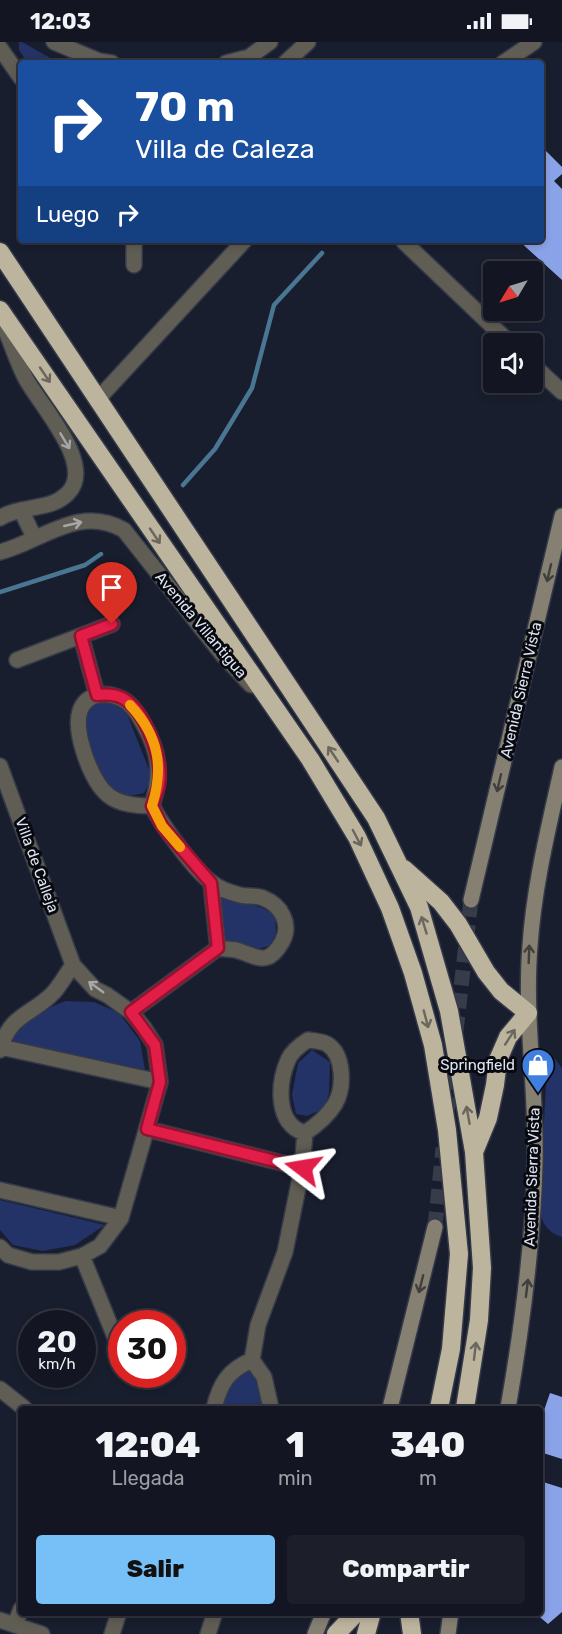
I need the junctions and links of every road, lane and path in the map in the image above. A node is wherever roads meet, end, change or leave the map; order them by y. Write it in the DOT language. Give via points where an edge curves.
graph roads {
  1 [pos="54,42"];
  2 [pos="270,42"];
  3 [pos="308,42"];
  4 [pos="534,42"];
  5 [pos="0,48"];
  6 [pos="97,60"];
  7 [pos="252,60"];
  8 [pos="288,60"];
  9 [pos="507,60"];
  10 [pos="18,74"];
  11 [pos="134,243"];
  12 [pos="242,243"];
  13 [pos="405,243"];
  14 [pos="0,252"];
  15 [pos="134,265"];
  16 [pos="0,310"];
  17 [pos="0,315"];
  18 [pos="499,333"];
  19 [pos="543,374"];
  20 [pos="562,392"];
  21 [pos="98,399"];
  22 [pos="21,510"];
  23 [pos="562,516"];
  24 [pos="0,518"];
  25 [pos="34,537"];
  26 [pos="1,548"];
  27 [pos="112,624"];
  28 [pos="81,636"];
  29 [pos="16,660"];
  30 [pos="97,695"];
  31 [pos="274,708"];
  32 [pos="0,766"];
  33 [pos="562,767"];
  34 [pos="152,806"];
  35 [pos="398,864"];
  36 [pos="211,883"];
  37 [pos="471,900"];
  38 [pos="218,948"];
  39 [pos="73,965"];
  40 [pos="131,1012"];
  41 [pos="528,1013"];
  42 [pos="3,1026"];
  43 [pos="0,1048"];
  44 [pos="160,1082"];
  45 [pos="147,1129"];
  46 [pos="305,1133"];
  47 [pos="474,1152"];
  48 [pos="303,1168"];
  49 [pos="0,1190"];
  50 [pos="121,1218"];
  51 [pos="435,1227"];
  52 [pos="0,1247"];
  53 [pos="82,1256"];
  54 [pos="108,1320"];
  55 [pos="252,1360"];
  56 [pos="0,1389"];
  57 [pos="21,1406"];
  58 [pos="214,1406"];
  59 [pos="271,1406"];
  60 [pos="390,1406"];
  61 [pos="439,1406"];
  62 [pos="465,1406"];
  63 [pos="508,1406"];
  64 [pos="18,1616"];
  65 [pos="118,1616"];
  66 [pos="214,1616"];
  67 [pos="322,1616"];
  68 [pos="353,1616"];
  69 [pos="371,1616"];
  70 [pos="410,1616"];
  71 [pos="450,1616"];
  72 [pos="0,1620"];
  73 [pos="15,1625"];
  74 [pos="42,1634"];
  75 [pos="112,1634"];
  76 [pos="208,1634"];
  77 [pos="315,1634"];
  78 [pos="336,1634"];
  79 [pos="366,1634"];
  80 [pos="412,1634"];
  81 [pos="448,1634"];
  1 -- 6 [label="street"];
  2 -- 7 [label="street"];
  3 -- 8 [label="street"];
  4 -- 9 [label="street"];
  5 -- 10 [label="street"];
  11 -- 15 [label="street"];
  12 -- 21 [label="street"];
  13 -- 18 [label="street"];
  14 -- 21 [label="highway"];
  16 -- 31 [label="highway, one-way"];
  17 -- 22 [label="street, one-way" via="26,379 69,447 76,471 74,486 63,497 44,507"];
  19 -- 20 [label="street"];
  35 -- 21 [label="highway, one-way" via="376,818"];
  22 -- 24 [label="street"];
  22 -- 25 [label="street"];
  23 -- 37 [label="street, Avenida Sierra Vista, one-way"];
  25 -- 26 [label="street, Avenida Villantigua" via="20,547"];
  25 -- 31 [label="street, Avenida Villantigua, one-way" via="75,522 98,520 124,530 222,654"];
  27 -- 28 [label="street"];
  28 -- 29 [label="street"];
  28 -- 30 [label="street"];
  30 -- 34 [label="street" via="124,699 149,733 158,757 159,783"];
  30 -- 34 [label="street" via="85,700 78,731 92,772 109,796"];
  31 -- 61 [label="highway, one-way" via="357,837 390,908 433,1045 447,1130 459,1254 451,1349"];
  32 -- 39 [label="street, Villa de Calleja"];
  41 -- 33 [label="street, Avenida Sierra Vista, one-way" via="529,947 537,882"];
  34 -- 36 [label="street" via="162,826"];
  35 -- 41 [label="highway" via="441,902 486,972 501,991"];
  47 -- 35 [label="highway, one-way" via="449,1011 418,907"];
  36 -- 38 [label="street"];
  36 -- 38 [label="street" via="241,896 263,898 282,913 287,925 284,940 264,959"];
  38 -- 40 [label="street"];
  40 -- 39 [label="street, one-way" via="95,990"];
  39 -- 42 [label="street" via="53,993"];
  40 -- 44 [label="street" via="155,1045"];
  47 -- 41 [label="highway, one-way" via="488,1118 498,1060 508,1037"];
  63 -- 41 [label="street, Avenida Sierra Vista, one-way" via="528,1281 535,1165"];
  42 -- 43 [label="street"];
  43 -- 44 [label="street"];
  44 -- 45 [label="street"];
  45 -- 48 [label="street"];
  45 -- 50 [label="street"];
  46 -- 46 [label="street" via="296,1131 282,1115 282,1082 289,1058 308,1040 329,1045 334,1052 340,1064 341,1091 323,1120"];
  46 -- 48 [label="street"];
  62 -- 47 [label="highway, one-way" via="479,1320 482,1268"];
  48 -- 55 [label="street" via="285,1252 258,1325"];
  49 -- 50 [label="street"];
  50 -- 53 [label="street" via="100,1246"];
  51 -- 60 [label="street, one-way"];
  52 -- 53 [label="street" via="8,1255 32,1262 59,1262"];
  53 -- 54 [label="street"];
  55 -- 58 [label="street" via="227,1375"];
  55 -- 59 [label="street" via="264,1377"];
  56 -- 57 [label="street"];
  64 -- 73 [label="street"];
  65 -- 75 [label="street"];
  66 -- 76 [label="street"];
  67 -- 77 [label="street"];
  68 -- 78 [label="highway"];
  69 -- 79 [label="highway"];
  70 -- 80 [label="highway"];
  71 -- 81 [label="street"];
  72 -- 73 [label="street"];
  73 -- 74 [label="street"];
}
